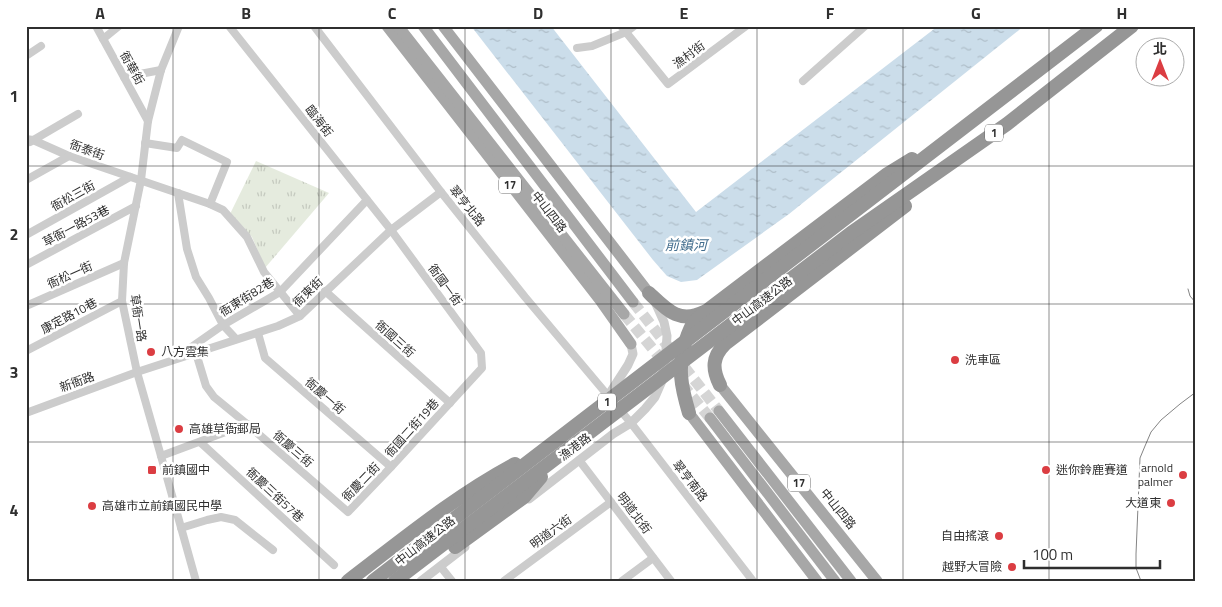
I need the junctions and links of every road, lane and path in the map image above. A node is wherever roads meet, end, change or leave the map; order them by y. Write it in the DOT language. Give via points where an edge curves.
graph roads {
  1 [pos="96,26"];
  2 [pos="119,26"];
  3 [pos="178,26"];
  4 [pos="230,26"];
  5 [pos="314,26"];
  6 [pos="387,26"];
  7 [pos="398,26"];
  8 [pos="423,26"];
  9 [pos="443,26"];
  10 [pos="634,26"];
  11 [pos="746,26"];
  12 [pos="865,26"];
  13 [pos="1096,26"];
  14 [pos="1132,26"];
  15 [pos="624,29"];
  16 [pos="103,39"];
  17 [pos="41,46"];
  18 [pos="577,48"];
  19 [pos="26,56"];
  20 [pos="161,70"];
  21 [pos="124,76"];
  22 [pos="803,81"];
  23 [pos="78,114"];
  24 [pos="983,114"];
  25 [pos="148,121"];
  26 [pos="1007,124"];
  27 [pos="28,141"];
  28 [pos="145,143"];
  29 [pos="69,156"];
  30 [pos="130,177"];
  31 [pos="26,180"];
  32 [pos="141,180"];
  33 [pos="441,192"];
  34 [pos="178,193"];
  35 [pos="368,200"];
  36 [pos="210,204"];
  37 [pos="136,206"];
  38 [pos="846,228"];
  39 [pos="391,230"];
  40 [pos="26,235"];
  41 [pos="124,263"];
  42 [pos="26,265"];
  43 [pos="326,291"];
  44 [pos="280,292"];
  45 [pos="650,293"];
  46 [pos="122,301"];
  47 [pos="633,302"];
  48 [pos="26,306"];
  49 [pos="705,312"];
  50 [pos="624,314"];
  51 [pos="300,316"];
  52 [pos="223,325"];
  53 [pos="258,333"];
  54 [pos="236,339"];
  55 [pos="631,344"];
  56 [pos="26,351"];
  57 [pos="196,353"];
  58 [pos="481,353"];
  59 [pos="172,361"];
  60 [pos="136,372"];
  61 [pos="720,385"];
  62 [pos="608,396"];
  63 [pos="450,403"];
  64 [pos="26,413"];
  65 [pos="689,413"];
  66 [pos="631,423"];
  67 [pos="247,424"];
  68 [pos="200,442"];
  69 [pos="559,447"];
  70 [pos="161,456"];
  71 [pos="579,460"];
  72 [pos="391,468"];
  73 [pos="611,502"];
  74 [pos="348,512"];
  75 [pos="181,528"];
  76 [pos="273,550"];
  77 [pos="653,558"];
  78 [pos="334,565"];
  79 [pos="440,566"];
  80 [pos="361,575"];
  81 [pos="196,581"];
  82 [pos="348,581"];
  83 [pos="373,581"];
  84 [pos="395,581"];
  85 [pos="408,581"];
  86 [pos="421,581"];
  87 [pos="452,581"];
  88 [pos="504,581"];
  89 [pos="622,581"];
  90 [pos="671,581"];
  91 [pos="753,581"];
  92 [pos="816,581"];
  93 [pos="834,581"];
  94 [pos="850,581"];
  95 [pos="877,581"];
  1 -- 16 [label="street, 衙華街"];
  2 -- 16 [label="street"];
  3 -- 20 [label="street, 草衙一路"];
  4 -- 35 [label="street, 臨海街"];
  5 -- 33 [label="street, 翠亨北路"];
  6 -- 55 [label="main road, 中山四路 / 17"];
  7 -- 50 [label="main road, 中山四路 / 17"];
  8 -- 47 [label="main road, 中山四路 / 17"];
  9 -- 45 [label="main road"];
  10 -- 15 [label="street"];
  11 -- 15 [label="street, 漁村街" via="668,84"];
  12 -- 22 [label="street"];
  13 -- 24 [label="highway, 中山高速公路 / 1"];
  14 -- 26 [label="highway, 中山高速公路 / 1"];
  15 -- 18 [label="street" via="592,46"];
  16 -- 21 [label="street, 衙華街"];
  17 -- 19 [label="street"];
  20 -- 21 [label="street"];
  20 -- 25 [label="street, 草衙一路"];
  21 -- 25 [label="street, 衙華街"];
  23 -- 27 [label="street"];
  24 -- 38 [label="highway, 中山高速公路 / 1"];
  24 -- 49 [label="highway" via="886,175"];
  25 -- 28 [label="street, 草衙一路"];
  26 -- 38 [label="highway, 中山高速公路 / 1"];
  26 -- 61 [label="highway" via="725,344 718,352 715,364"];
  27 -- 29 [label="street, 衙泰街"];
  28 -- 32 [label="street, 草衙一路"];
  28 -- 36 [label="street" via="177,148 182,140 228,162"];
  29 -- 30 [label="street, 衙泰街"];
  29 -- 31 [label="street"];
  30 -- 32 [label="street, 衙泰街"];
  30 -- 40 [label="street, 衙松三街"];
  32 -- 34 [label="street, 衙泰街"];
  32 -- 37 [label="street, 草衙一路"];
  33 -- 39 [label="street, 衙東街"];
  33 -- 62 [label="street, 翠亨北路"];
  34 -- 36 [label="street, 衙泰街"];
  34 -- 52 [label="street" via="187,249 196,277"];
  35 -- 39 [label="street, 臨海街"];
  35 -- 44 [label="street, 衙東街82巷"];
  36 -- 44 [label="street, 衙泰街" via="222,210 246,237 264,272"];
  37 -- 41 [label="street, 草衙一路"];
  37 -- 42 [label="street, 草衙一路53巷"];
  38 -- 69 [label="highway, 中山高速公路 / 1"];
  39 -- 43 [label="street, 衙東街"];
  39 -- 58 [label="street, 衙國一街"];
  41 -- 46 [label="street, 草衙一路"];
  41 -- 48 [label="street, 衙松一街"];
  43 -- 51 [label="street, 衙東街"];
  43 -- 63 [label="street, 衙國三街"];
  44 -- 51 [label="street, 衙泰街"];
  44 -- 52 [label="street, 衙東街82巷"];
  45 -- 49 [label="highway" via="674,315 696,316"];
  45 -- 66 [label="street, 漁港路" via="667,336 664,368 656,397"];
  46 -- 56 [label="street, 康定路10巷"];
  46 -- 60 [label="street, 草衙一路"];
  49 -- 65 [label="highway" via="694,322 683,348 680,371"];
  51 -- 53 [label="street, 衙東街"];
  52 -- 54 [label="street"];
  52 -- 59 [label="street, 衙東街82巷"];
  53 -- 54 [label="street, 衙東街"];
  53 -- 72 [label="street, 衙慶一街" via="265,358"];
  54 -- 57 [label="street, 衙東街"];
  55 -- 62 [label="street, 漁港路" via="634,354"];
  57 -- 59 [label="street, 衙東街"];
  57 -- 67 [label="street, 衙慶三街" via="206,386 214,397"];
  58 -- 63 [label="street, 衙國二街19巷" via="482,368"];
  59 -- 60 [label="street, 衙東街"];
  60 -- 64 [label="street, 新衙路"];
  60 -- 70 [label="street, 草衙一路"];
  61 -- 95 [label="main road, 中山四路 / 17"];
  62 -- 66 [label="street, 翠亨南路"];
  62 -- 80 [label="street, 漁港路"];
  63 -- 72 [label="street, 衙國二街19巷"];
  65 -- 92 [label="main road"];
  66 -- 71 [label="street, 漁港路"];
  66 -- 91 [label="street, 翠亨南路"];
  67 -- 68 [label="street"];
  67 -- 74 [label="street, 衙慶三街"];
  68 -- 70 [label="street"];
  68 -- 78 [label="street, 衙慶三街57巷"];
  69 -- 80 [label="highway" via="491,476 414,530"];
  69 -- 83 [label="highway, 中山高速公路 / 1"];
  69 -- 84 [label="highway, 中山高速公路 / 1"];
  69 -- 85 [label="highway" via="524,497"];
  70 -- 75 [label="street, 草衙一路"];
  71 -- 73 [label="street, 明道北街"];
  71 -- 79 [label="street, 漁港路"];
  72 -- 74 [label="street, 衙慶二街"];
  73 -- 77 [label="street, 明道北街"];
  73 -- 88 [label="street, 明道六街"];
  75 -- 76 [label="street" via="221,517 235,520"];
  75 -- 81 [label="street, 草衙一路"];
  77 -- 89 [label="street"];
  77 -- 90 [label="street, 明道北街"];
  79 -- 86 [label="street, 漁港路"];
  79 -- 87 [label="street"];
  80 -- 82 [label="highway"];
  93 -- 94 [label="main road, 17" via="715,415"];
}
